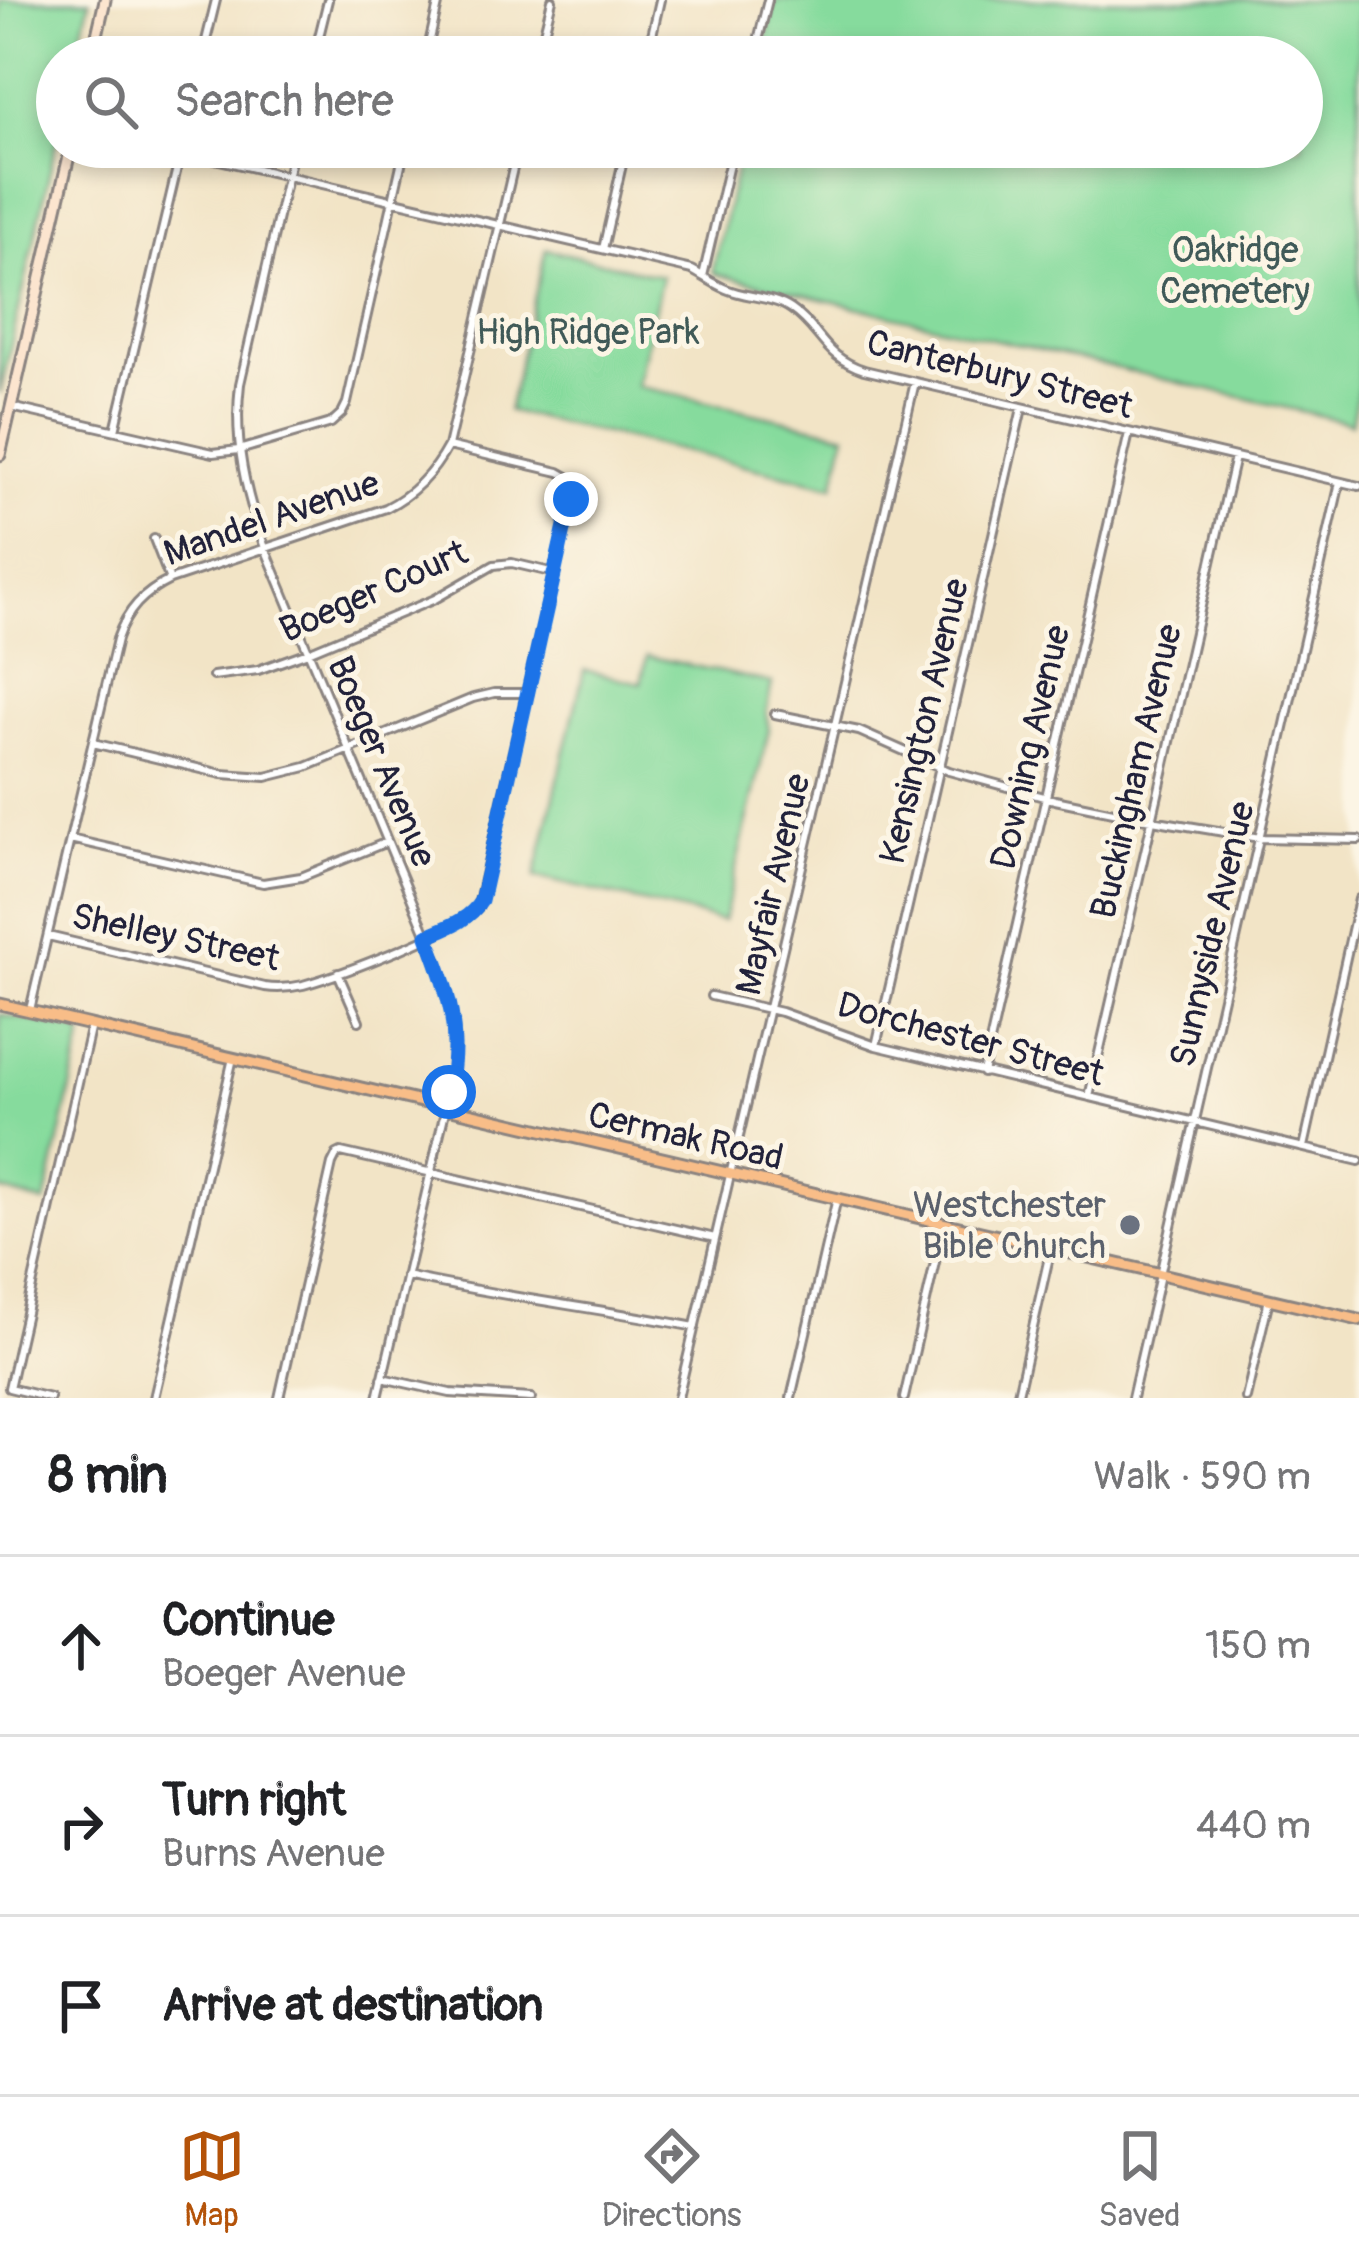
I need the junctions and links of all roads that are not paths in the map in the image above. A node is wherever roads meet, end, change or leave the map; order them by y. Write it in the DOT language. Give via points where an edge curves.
graph roads {
  1 [pos="105,0"];
  2 [pos="215,0"];
  3 [pos="328,0"];
  4 [pos="439,0"];
  5 [pos="552,0"];
  6 [pos="660,0"];
  7 [pos="767,0"];
  8 [pos="97,36"];
  9 [pos="207,36"];
  10 [pos="319,36"];
  11 [pos="431,36"];
  12 [pos="543,36"];
  13 [pos="652,36"];
  14 [pos="759,36"];
  15 [pos="66,168"];
  16 [pos="177,168"];
  17 [pos="258,168"];
  18 [pos="289,168"];
  19 [pos="400,168"];
  20 [pos="513,168"];
  21 [pos="621,168"];
  22 [pos="728,168"];
  23 [pos="287,175"];
  24 [pos="392,200"];
  25 [pos="500,225"];
  26 [pos="603,249"];
  27 [pos="703,276"];
  28 [pos="915,382"];
  29 [pos="11,407"];
  30 [pos="1022,408"];
  31 [pos="115,431"];
  32 [pos="1129,433"];
  33 [pos="448,446"];
  34 [pos="239,449"];
  35 [pos="0,455"];
  36 [pos="1235,457"];
  37 [pos="1340,482"];
  38 [pos="1359,486"];
  39 [pos="154,539"];
  40 [pos="265,548"];
  41 [pos="555,573"];
  42 [pos="170,580"];
  43 [pos="308,652"];
  44 [pos="213,676"];
  45 [pos="528,693"];
  46 [pos="776,714"];
  47 [pos="835,728"];
  48 [pos="93,742"];
  49 [pos="349,749"];
  50 [pos="940,767"];
  51 [pos="1045,797"];
  52 [pos="1152,820"];
  53 [pos="1260,838"];
  54 [pos="70,839"];
  55 [pos="1359,840"];
  56 [pos="387,842"];
  57 [pos="1359,898"];
  58 [pos="427,936"];
  59 [pos="48,937"];
  60 [pos="338,973"];
  61 [pos="711,996"];
  62 [pos="0,1004"];
  63 [pos="771,1010"];
  64 [pos="30,1011"];
  65 [pos="359,1021"];
  66 [pos="91,1024"];
  67 [pos="876,1046"];
  68 [pos="233,1058"];
  69 [pos="983,1073"];
  70 [pos="1089,1098"];
  71 [pos="446,1107"];
  72 [pos="1196,1123"];
  73 [pos="1304,1148"];
  74 [pos="1359,1161"];
  75 [pos="429,1172"];
  76 [pos="731,1172"];
  77 [pos="837,1198"];
  78 [pos="944,1223"];
  79 [pos="715,1238"];
  80 [pos="1051,1248"];
  81 [pos="1160,1273"];
  82 [pos="406,1276"];
  83 [pos="1269,1299"];
  84 [pos="1359,1320"];
  85 [pos="695,1328"];
  86 [pos="382,1378"];
  87 [pos="50,1398"];
  88 [pos="154,1398"];
  89 [pos="279,1398"];
  90 [pos="378,1398"];
  91 [pos="531,1398"];
  92 [pos="678,1398"];
  93 [pos="791,1398"];
  94 [pos="904,1398"];
  95 [pos="1017,1398"];
  96 [pos="1132,1398"];
  97 [pos="1246,1398"];
  1 -- 8 [label="main road"];
  2 -- 9 [label="street"];
  3 -- 10 [label="street"];
  4 -- 11 [label="street"];
  5 -- 12 [label="street"];
  6 -- 13 [label="street"];
  7 -- 14 [label="street"];
  15 -- 29 [label="main road"];
  16 -- 31 [label="street"];
  17 -- 23 [label="street, Canterbury Street"];
  18 -- 23 [label="street, Boeger Avenue"];
  19 -- 24 [label="street"];
  20 -- 25 [label="street, Mandel Avenue"];
  21 -- 26 [label="street"];
  22 -- 27 [label="street"];
  23 -- 24 [label="street, Canterbury Street"];
  23 -- 34 [label="street, Boeger Avenue" via="239,384"];
  24 -- 25 [label="street, Canterbury Street"];
  24 -- 34 [label="street" via="342,413 321,427"];
  25 -- 26 [label="street, Canterbury Street"];
  25 -- 33 [label="street, Mandel Avenue"];
  26 -- 27 [label="street, Canterbury Street"];
  27 -- 28 [label="street, Canterbury Street" via="792,310 841,361"];
  28 -- 30 [label="street, Canterbury Street"];
  28 -- 47 [label="street, Mayfair Avenue"];
  29 -- 31 [label="street"];
  29 -- 35 [label="main road"];
  30 -- 32 [label="street, Canterbury Street"];
  30 -- 50 [label="street, Kensington Avenue"];
  31 -- 34 [label="street" via="213,453"];
  32 -- 36 [label="street, Canterbury Street"];
  32 -- 51 [label="street, Downing Avenue"];
  33 -- 40 [label="street, Mandel Avenue" via="400,501"];
  33 -- 41 [label="street, Shelley Street" via="568,477 573,490"];
  34 -- 40 [label="street, Boeger Avenue"];
  36 -- 37 [label="street, Canterbury Street"];
  36 -- 52 [label="street, Buckingham Avenue"];
  37 -- 38 [label="street, Canterbury Street"];
  37 -- 53 [label="street, Sunnyside Avenue"];
  39 -- 42 [label="street"];
  40 -- 42 [label="street, Mandel Avenue"];
  40 -- 43 [label="street, Boeger Avenue"];
  41 -- 43 [label="street, Boeger Court" via="494,565"];
  41 -- 45 [label="street, Shelley Street"];
  42 -- 48 [label="street, Mandel Avenue" via="143,595 121,628"];
  43 -- 44 [label="street, Boeger Court"];
  43 -- 49 [label="street, Boeger Avenue"];
  45 -- 49 [label="street" via="473,698"];
  45 -- 58 [label="street, Shelley Street" via="481,901"];
  46 -- 47 [label="street"];
  47 -- 50 [label="street"];
  47 -- 63 [label="street, Mayfair Avenue"];
  48 -- 49 [label="street" via="251,778"];
  48 -- 54 [label="street, Mandel Avenue"];
  49 -- 56 [label="street, Boeger Avenue"];
  50 -- 51 [label="street"];
  50 -- 67 [label="street, Kensington Avenue"];
  51 -- 52 [label="street"];
  51 -- 69 [label="street, Downing Avenue"];
  52 -- 53 [label="street"];
  52 -- 70 [label="street, Buckingham Avenue"];
  53 -- 55 [label="street"];
  53 -- 72 [label="street, Sunnyside Avenue"];
  54 -- 56 [label="street" via="263,884"];
  54 -- 59 [label="street, Mandel Avenue"];
  56 -- 58 [label="street, Boeger Avenue"];
  57 -- 73 [label="street"];
  58 -- 60 [label="street, Shelley Street"];
  58 -- 71 [label="street, Boeger Avenue" via="454,1021"];
  59 -- 60 [label="street, Shelley Street" via="265,987"];
  59 -- 64 [label="street, Mandel Avenue"];
  60 -- 65 [label="street"];
  61 -- 63 [label="street, Dorchester Street"];
  62 -- 64 [label="main road, Cermak Road"];
  63 -- 67 [label="street, Dorchester Street"];
  63 -- 76 [label="street, Mayfair Avenue"];
  64 -- 66 [label="main road, Cermak Road"];
  66 -- 68 [label="main road, Cermak Road"];
  66 -- 87 [label="street" via="9,1388"];
  67 -- 69 [label="street, Dorchester Street"];
  68 -- 71 [label="main road, Cermak Road"];
  68 -- 88 [label="street"];
  69 -- 70 [label="street, Dorchester Street"];
  70 -- 72 [label="street, Dorchester Street"];
  71 -- 75 [label="street, Boeger Avenue"];
  71 -- 76 [label="main road, Cermak Road"];
  72 -- 73 [label="street, Dorchester Street"];
  72 -- 81 [label="street, Sunnyside Avenue"];
  73 -- 74 [label="street, Dorchester Street"];
  75 -- 79 [label="street"];
  75 -- 82 [label="street, Boeger Avenue"];
  75 -- 89 [label="street" via="337,1154"];
  76 -- 77 [label="main road, Cermak Road"];
  76 -- 79 [label="street, Mayfair Avenue"];
  77 -- 78 [label="main road, Cermak Road"];
  77 -- 93 [label="street"];
  78 -- 80 [label="main road, Cermak Road"];
  78 -- 94 [label="street"];
  79 -- 85 [label="street, Mayfair Avenue"];
  80 -- 81 [label="main road, Cermak Road"];
  80 -- 95 [label="street"];
  81 -- 83 [label="main road, Cermak Road"];
  81 -- 96 [label="street, Sunnyside Avenue"];
  82 -- 85 [label="street"];
  82 -- 86 [label="street, Boeger Avenue"];
  83 -- 84 [label="main road, Cermak Road"];
  83 -- 97 [label="street"];
  85 -- 92 [label="street, Mayfair Avenue"];
  86 -- 90 [label="street, Boeger Avenue"];
  86 -- 91 [label="street"];
}
